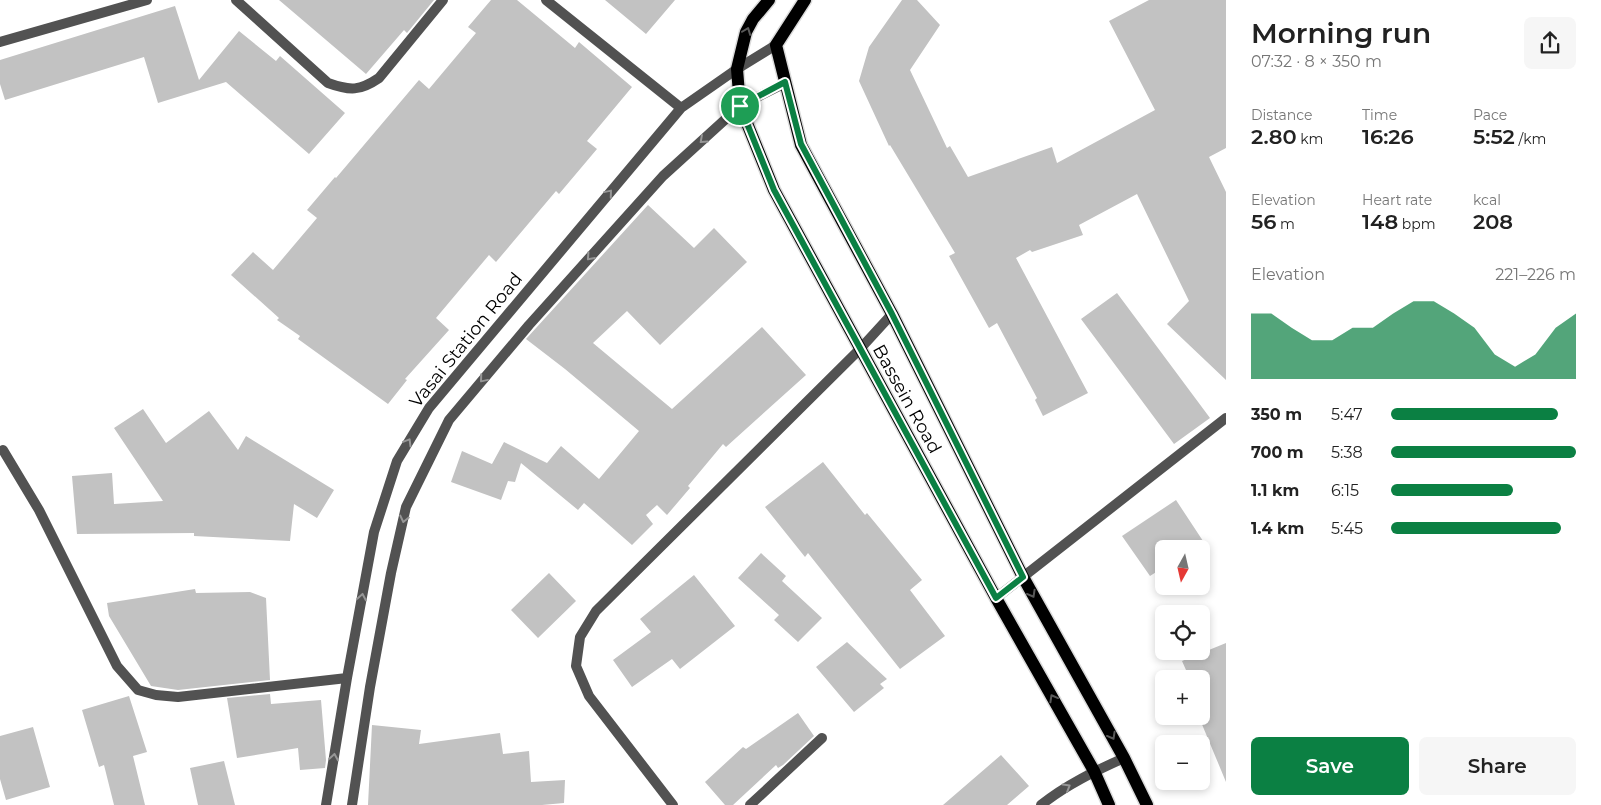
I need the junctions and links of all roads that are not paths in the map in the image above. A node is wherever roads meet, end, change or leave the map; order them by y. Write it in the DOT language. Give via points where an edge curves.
graph roads {
  1 [pos="147,0"];
  2 [pos="236,0"];
  3 [pos="443,0"];
  4 [pos="546,0"];
  5 [pos="769,0"];
  6 [pos="805,0"];
  7 [pos="0,42"];
  8 [pos="776,45"];
  9 [pos="737,69"];
  10 [pos="785,82"];
  11 [pos="740,106"];
  12 [pos="681,108"];
  13 [pos="892,314"];
  14 [pos="860,349"];
  15 [pos="1226,418"];
  16 [pos="3,450"];
  17 [pos="1023,577"];
  18 [pos="996,598"];
  19 [pos="347,678"];
  20 [pos="822,738"];
  21 [pos="1124,758"];
  22 [pos="1094,771"];
  23 [pos="326,805"];
  24 [pos="352,805"];
  25 [pos="673,805"];
  26 [pos="750,805"];
  27 [pos="1041,805"];
  28 [pos="1109,805"];
  29 [pos="1147,805"];
  1 -- 7 [label="street"];
  2 -- 3 [label="street" via="328,83 345,89 366,86 379,78"];
  4 -- 12 [label="street"];
  9 -- 5 [label="main road, Bassein Road, one-way" via="752,19"];
  6 -- 8 [label="main road"];
  8 -- 9 [label="street, Vasai Station Road"];
  8 -- 10 [label="main road, Bassein Road"];
  9 -- 11 [label="main road, Bassein Road"];
  9 -- 12 [label="street, Vasai Station Road"];
  10 -- 11 [label="street"];
  10 -- 13 [label="main road, Bassein Road" via="801,144"];
  11 -- 14 [label="main road, Bassein Road" via="774,190"];
  11 -- 24 [label="street, one-way" via="663,176 449,420 406,507 370,687"];
  19 -- 12 [label="street, Vasai Station Road, one-way" via="374,532 397,462 429,408"];
  13 -- 14 [label="street"];
  13 -- 17 [label="main road, Bassein Road"];
  14 -- 18 [label="main road, Bassein Road"];
  14 -- 25 [label="street" via="596,611 580,636 576,666 590,696"];
  15 -- 17 [label="street"];
  16 -- 19 [label="street" via="39,510 117,666 138,690 178,696"];
  17 -- 18 [label="street"];
  17 -- 21 [label="main road, Bassein Road, one-way"];
  22 -- 18 [label="main road, Bassein Road, one-way"];
  23 -- 19 [label="street, Vasai Station Road, one-way"];
  20 -- 26 [label="street"];
  21 -- 22 [label="street"];
  21 -- 29 [label="main road, Bassein Road"];
  27 -- 22 [label="street, one-way"];
  22 -- 28 [label="main road, Bassein Road"];
}
